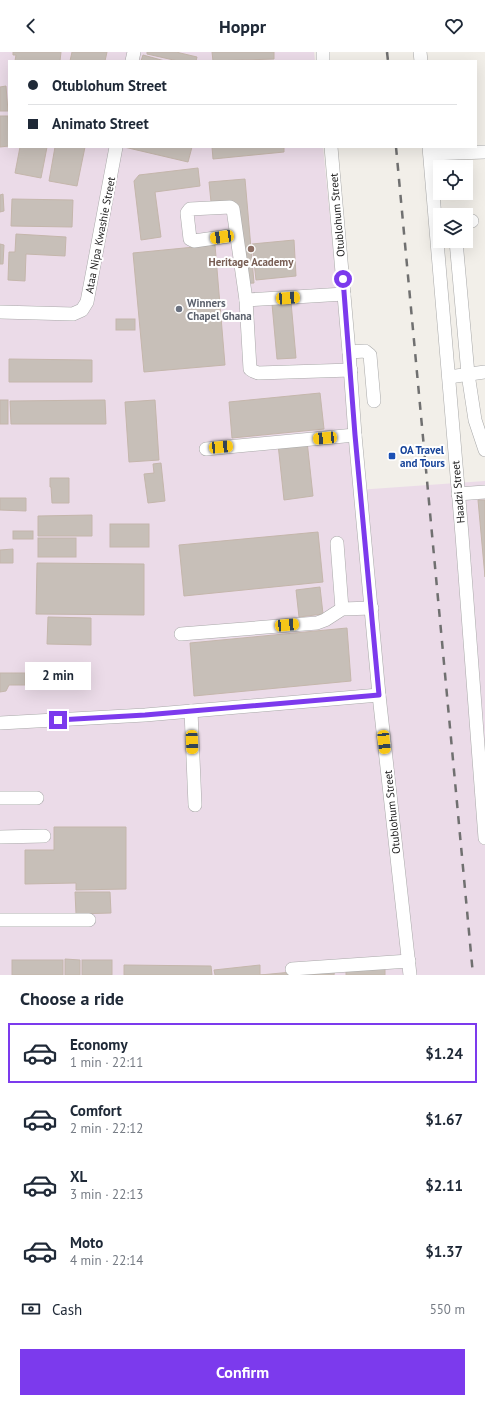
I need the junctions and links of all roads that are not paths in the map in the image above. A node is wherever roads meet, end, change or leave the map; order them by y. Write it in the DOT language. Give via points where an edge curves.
graph roads {
  1 [pos="116,148"];
  2 [pos="331,148"];
  3 [pos="429,151"];
  4 [pos="485,152"];
  5 [pos="236,235"];
  6 [pos="457,248"];
  7 [pos="439,258"];
  8 [pos="458,259"];
  9 [pos="344,294"];
  10 [pos="246,300"];
  11 [pos="0,312"];
  12 [pos="349,352"];
  13 [pos="351,370"];
  14 [pos="485,372"];
  15 [pos="468,374"];
  16 [pos="449,376"];
  17 [pos="374,401"];
  18 [pos="483,432"];
  19 [pos="355,435"];
  20 [pos="206,449"];
  21 [pos="485,450"];
  22 [pos="485,492"];
  23 [pos="458,494"];
  24 [pos="337,543"];
  25 [pos="372,608"];
  26 [pos="342,609"];
  27 [pos="182,634"];
  28 [pos="379,695"];
  29 [pos="191,711"];
  30 [pos="0,723"];
  31 [pos="0,798"];
  32 [pos="37,798"];
  33 [pos="195,805"];
  34 [pos="44,836"];
  35 [pos="0,837"];
  36 [pos="485,838"];
  37 [pos="0,920"];
  38 [pos="88,920"];
  39 [pos="409,962"];
  40 [pos="292,969"];
  41 [pos="410,975"];
  1 -- 11 [label="street, Ataa Nipa Kwashie Street" via="87,302 82,310 73,314"];
  2 -- 9 [label="street, Otublohum Street"];
  3 -- 4 [label="street"];
  3 -- 7 [label="street, Haadzi Street"];
  5 -- 10 [label="street"];
  6 -- 8 [label="street"];
  7 -- 8 [label="street"];
  7 -- 16 [label="street, Haadzi Street"];
  8 -- 15 [label="street"];
  9 -- 10 [label="street"];
  9 -- 12 [label="street, Otublohum Street"];
  10 -- 13 [label="street" via="250,368 253,371 258,373"];
  12 -- 13 [label="street, Otublohum Street"];
  12 -- 17 [label="street" via="366,351 370,355"];
  13 -- 19 [label="street, Otublohum Street"];
  14 -- 15 [label="street"];
  15 -- 16 [label="street"];
  15 -- 18 [label="street" via="475,420"];
  16 -- 23 [label="street, Haadzi Street"];
  18 -- 21 [label="street"];
  19 -- 20 [label="street"];
  19 -- 25 [label="street, Otublohum Street"];
  22 -- 23 [label="street"];
  23 -- 36 [label="street, Haadzi Street"];
  24 -- 26 [label="street"];
  25 -- 26 [label="street"];
  25 -- 28 [label="street, Otublohum Street"];
  26 -- 27 [label="street" via="317,623"];
  28 -- 29 [label="street"];
  28 -- 39 [label="street, Otublohum Street"];
  29 -- 30 [label="street"];
  29 -- 33 [label="street"];
  31 -- 32 [label="street"];
  34 -- 35 [label="street"];
  37 -- 38 [label="street"];
  39 -- 40 [label="street"];
  39 -- 41 [label="street, Otublohum Street"];
}
